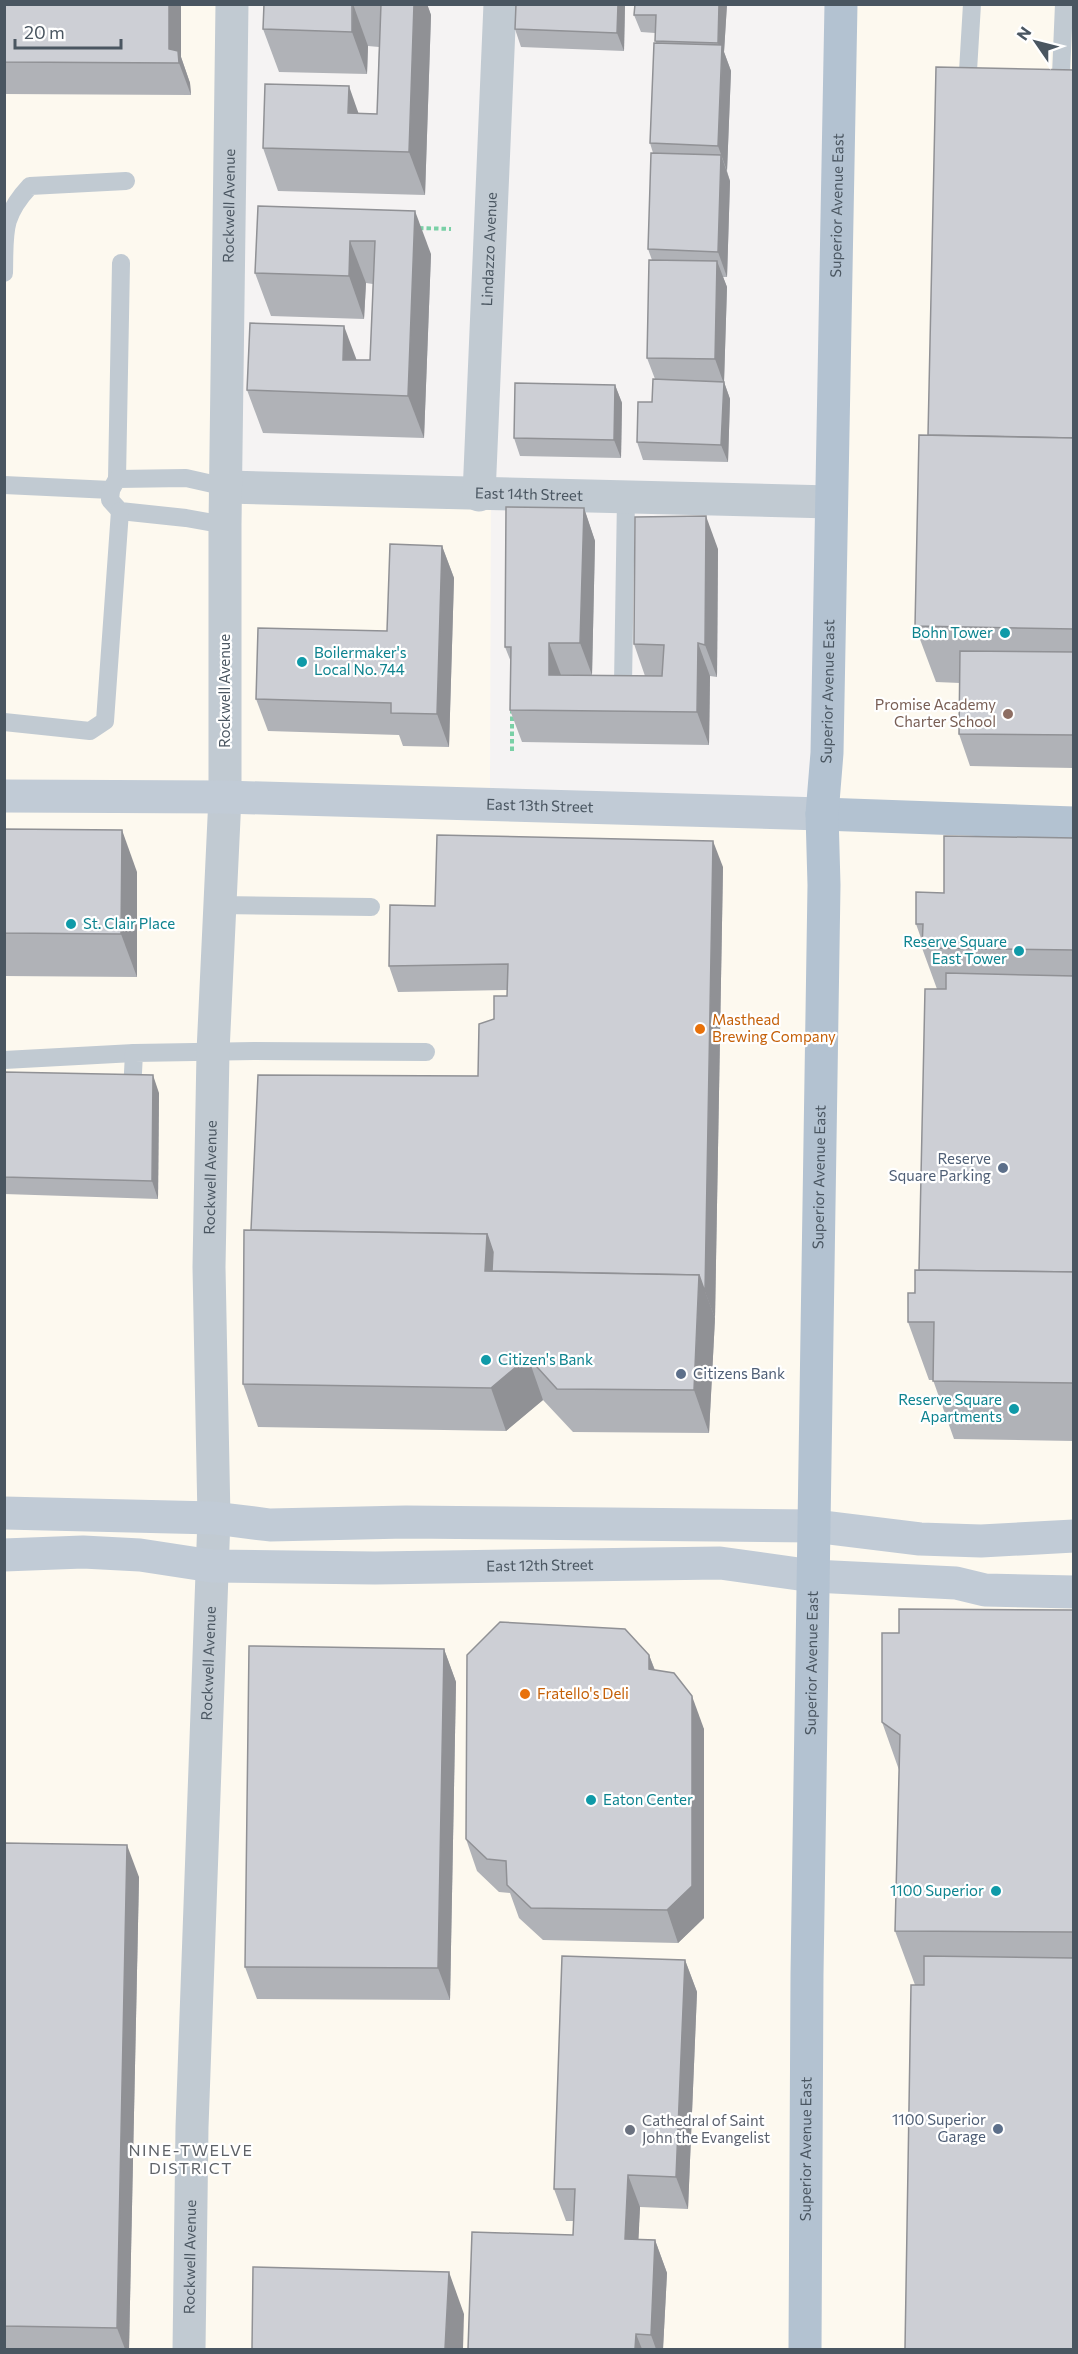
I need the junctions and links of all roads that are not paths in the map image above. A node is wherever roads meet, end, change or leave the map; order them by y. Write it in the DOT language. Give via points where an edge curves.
graph roads {
  1 [pos="232,4"];
  2 [pos="500,4"];
  3 [pos="841,4"];
  4 [pos="972,4"];
  5 [pos="1064,4"];
  6 [pos="968,71"];
  7 [pos="1061,75"];
  8 [pos="126,181"];
  9 [pos="122,263"];
  10 [pos="4,273"];
  11 [pos="4,485"];
  12 [pos="114,485"];
  13 [pos="226,486"];
  14 [pos="478,495"];
  15 [pos="626,498"];
  16 [pos="831,502"];
  17 [pos="120,511"];
  18 [pos="225,525"];
  19 [pos="623,684"];
  20 [pos="4,723"];
  21 [pos="4,796"];
  22 [pos="225,796"];
  23 [pos="822,814"];
  24 [pos="1074,823"];
  25 [pos="219,905"];
  26 [pos="372,907"];
  27 [pos="213,1052"];
  28 [pos="426,1052"];
  29 [pos="134,1053"];
  30 [pos="4,1060"];
  31 [pos="132,1092"];
  32 [pos="4,1513"];
  33 [pos="214,1518"];
  34 [pos="814,1526"];
  35 [pos="1074,1536"];
  36 [pos="4,1555"];
  37 [pos="212,1566"];
  38 [pos="813,1576"];
  39 [pos="1074,1592"];
  40 [pos="189,2349"];
  41 [pos="805,2349"];
  1 -- 13 [label="street, Rockwell Avenue"];
  2 -- 14 [label="street, Lindazzo Avenue"];
  3 -- 16 [label="main road, Superior Avenue East"];
  4 -- 6 [label="lane"];
  5 -- 7 [label="lane"];
  8 -- 10 [label="lane" via="30,186 14,202 5,226"];
  9 -- 12 [label="lane"];
  11 -- 12 [label="lane"];
  12 -- 13 [label="lane" via="186,478"];
  12 -- 17 [label="lane" via="110,500"];
  13 -- 14 [label="street, East 14th Street"];
  13 -- 18 [label="street, Rockwell Avenue"];
  14 -- 15 [label="street, East 14th Street"];
  15 -- 16 [label="street, East 14th Street"];
  15 -- 19 [label="lane"];
  16 -- 23 [label="main road, Superior Avenue East" via="827,753"];
  17 -- 18 [label="lane"];
  17 -- 20 [label="lane" via="105,721 90,731"];
  18 -- 22 [label="street, Rockwell Avenue"];
  21 -- 22 [label="main road, East 13th Street"];
  22 -- 23 [label="main road, East 13th Street"];
  22 -- 25 [label="street, Rockwell Avenue"];
  23 -- 24 [label="main road, East 13th Street"];
  23 -- 34 [label="main road, Superior Avenue East"];
  25 -- 26 [label="lane"];
  25 -- 27 [label="street, Rockwell Avenue"];
  27 -- 28 [label="lane"];
  27 -- 29 [label="lane"];
  27 -- 33 [label="street, Rockwell Avenue" via="209,1267"];
  29 -- 30 [label="lane"];
  29 -- 31 [label="lane"];
  32 -- 33 [label="main road"];
  33 -- 34 [label="main road" via="270,1526 406,1522"];
  33 -- 37 [label="street, Rockwell Avenue"];
  34 -- 35 [label="main road" via="920,1539 981,1541"];
  34 -- 38 [label="main road, Superior Avenue East"];
  36 -- 37 [label="main road, East 12th Street" via="84,1552 140,1555"];
  37 -- 38 [label="main road, East 12th Street" via="405,1568 720,1563"];
  37 -- 40 [label="street, Rockwell Avenue" via="192,2127"];
  38 -- 39 [label="main road, East 12th Street" via="956,1583 985,1590"];
  38 -- 41 [label="main road, Superior Avenue East"];
}
